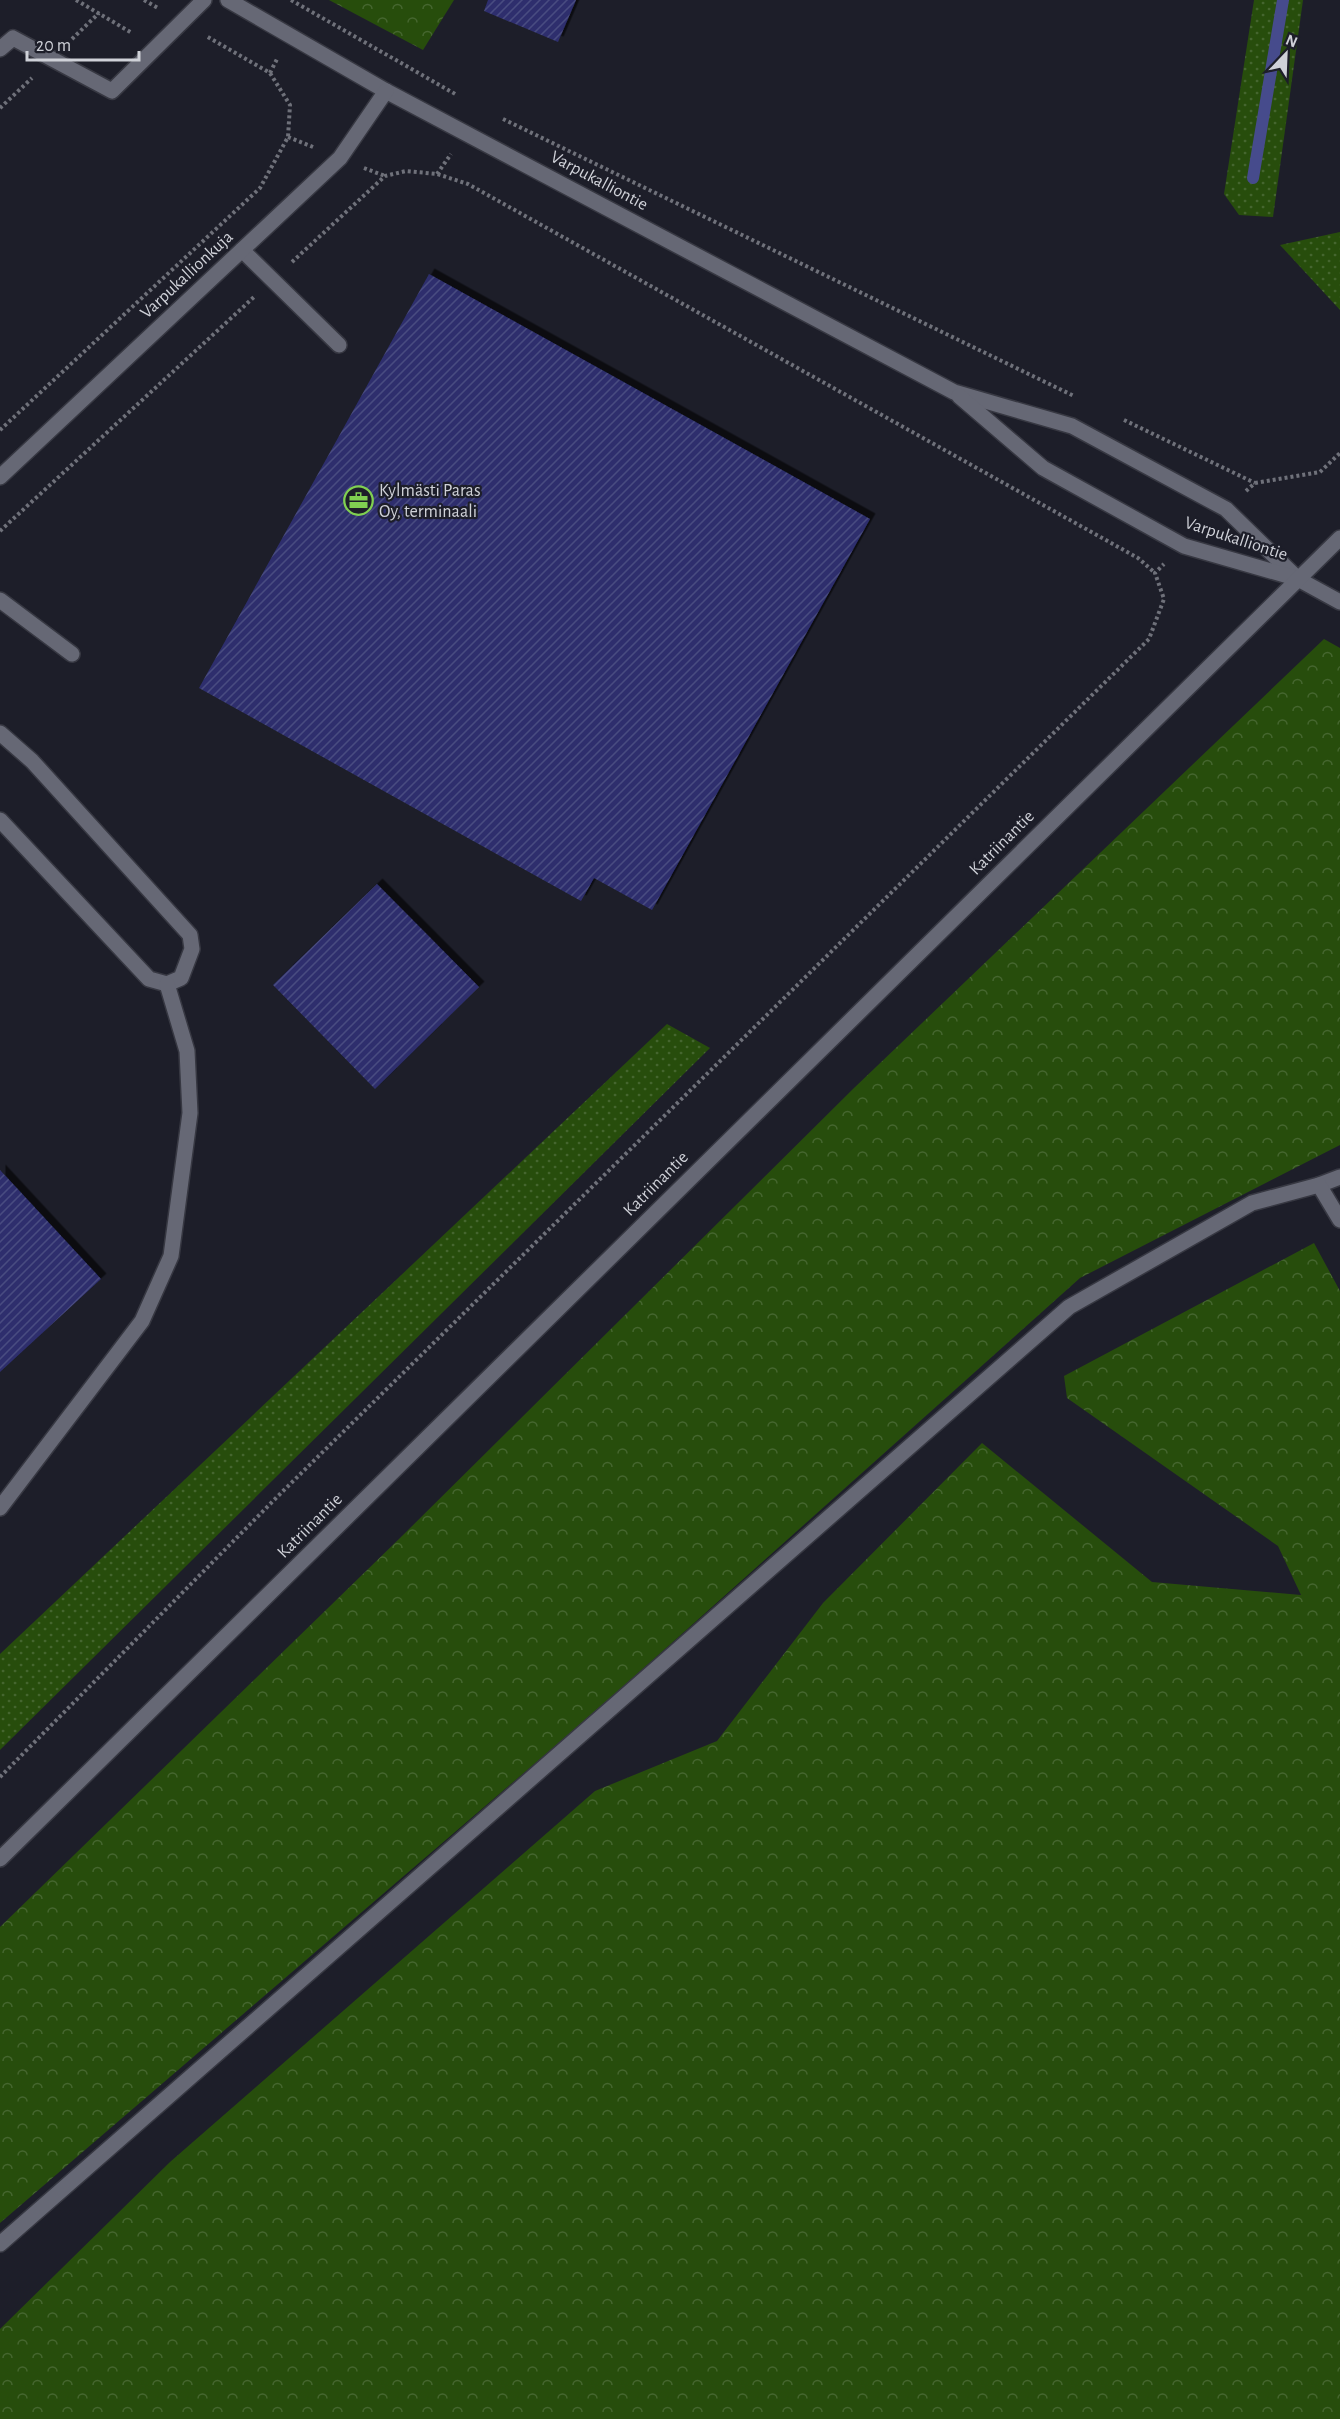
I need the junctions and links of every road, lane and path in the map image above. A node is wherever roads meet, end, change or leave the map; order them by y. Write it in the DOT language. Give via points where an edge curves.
graph roads {
  1 [pos="76,0"];
  2 [pos="144,0"];
  3 [pos="204,0"];
  4 [pos="228,0"];
  5 [pos="291,0"];
  6 [pos="182,22"];
  7 [pos="6,33"];
  8 [pos="157,47"];
  9 [pos="0,49"];
  10 [pos="387,91"];
  11 [pos="463,98"];
  12 [pos="493,114"];
  13 [pos="242,250"];
  14 [pos="272,280"];
  15 [pos="339,345"];
  16 [pos="954,392"];
  17 [pos="1083,400"];
  18 [pos="1115,416"];
  19 [pos="0,430"];
  20 [pos="1340,453"];
  21 [pos="0,477"];
  22 [pos="1255,483"];
  23 [pos="1226,509"];
  24 [pos="0,531"];
  25 [pos="1340,538"];
  26 [pos="1184,546"];
  27 [pos="1155,573"];
  28 [pos="1298,579"];
  29 [pos="0,600"];
  30 [pos="1340,602"];
  31 [pos="72,654"];
  32 [pos="0,733"];
  33 [pos="0,820"];
  34 [pos="167,984"];
  35 [pos="1340,1177"];
  36 [pos="1319,1185"];
  37 [pos="1340,1220"];
  38 [pos="0,1508"];
  39 [pos="0,1777"];
  40 [pos="0,1859"];
  41 [pos="0,2244"];
  1 -- 8 [label="path"];
  2 -- 6 [label="path"];
  3 -- 6 [label="street"];
  4 -- 10 [label="street, Varpukalliontie"];
  5 -- 11 [label="path"];
  6 -- 8 [label="street"];
  6 -- 19 [label="path" via="270,73 290,105 288,138 260,188"];
  7 -- 8 [label="street" via="112,91"];
  7 -- 9 [label="street"];
  10 -- 13 [label="street, Varpukallionkuja" via="340,158"];
  10 -- 16 [label="street, Varpukalliontie"];
  12 -- 17 [label="path"];
  13 -- 14 [label="street"];
  13 -- 21 [label="street, Varpukallionkuja"];
  14 -- 15 [label="street"];
  14 -- 24 [label="path"];
  14 -- 27 [label="path" via="385,176 406,171 437,174 468,184 1138,558"];
  16 -- 23 [label="street, Varpukalliontie" via="1072,426"];
  16 -- 26 [label="street, Varpukalliontie" via="1043,468"];
  18 -- 22 [label="path"];
  20 -- 22 [label="path" via="1320,472"];
  22 -- 23 [label="path"];
  23 -- 28 [label="street, Varpukalliontie"];
  25 -- 28 [label="street, Katriinantie"];
  26 -- 27 [label="path"];
  26 -- 28 [label="street, Varpukalliontie"];
  27 -- 39 [label="path" via="1164,599 1149,639 278,1496"];
  28 -- 30 [label="street"];
  28 -- 40 [label="street, Katriinantie"];
  29 -- 31 [label="street"];
  32 -- 34 [label="street" via="32,762 190,934 188,964 181,978"];
  33 -- 34 [label="street" via="149,979"];
  34 -- 38 [label="street" via="187,1051 190,1113 171,1256 142,1321"];
  35 -- 36 [label="street"];
  36 -- 37 [label="street"];
  36 -- 41 [label="street" via="1251,1203 1069,1307"];
}
